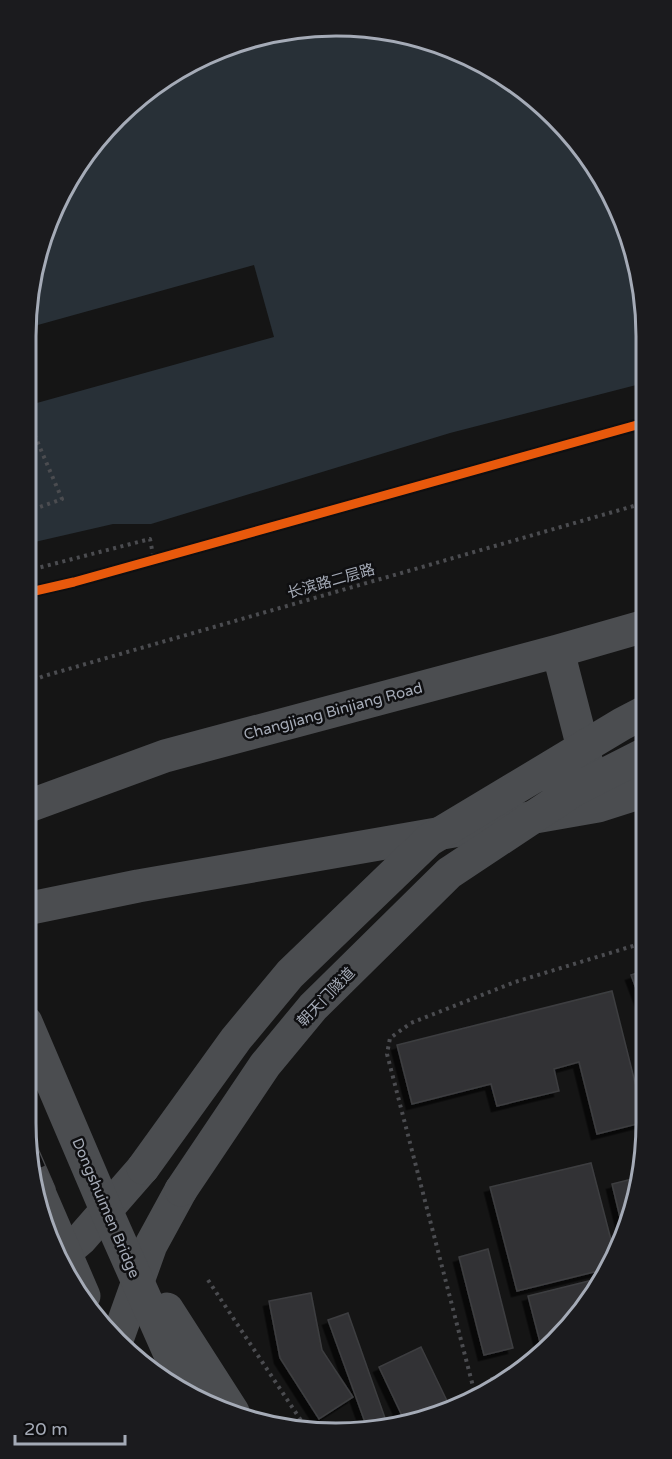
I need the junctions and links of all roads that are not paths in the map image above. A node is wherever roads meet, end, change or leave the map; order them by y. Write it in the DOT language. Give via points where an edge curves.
graph roads {
  1 [pos="636,629"];
  2 [pos="558,651"];
  3 [pos="636,716"];
  4 [pos="636,758"];
  5 [pos="636,794"];
  6 [pos="36,803"];
  7 [pos="598,806"];
  8 [pos="36,907"];
  9 [pos="36,1045"];
  10 [pos="110,1219"];
  11 [pos="67,1255"];
  12 [pos="120,1331"];
  13 [pos="181,1380"];
  14 [pos="227,1402"];
  1 -- 2 [label="main road, Changjiang Binjiang Road"];
  2 -- 6 [label="main road, Changjiang Binjiang Road" via="165,756"];
  2 -- 7 [label="main road"];
  3 -- 11 [label="main road, bridge" via="429,840 290,974 236,1039 143,1168"];
  4 -- 12 [label="main road, 朝天门隧道, bridge" via="574,789 448,873 313,1008 265,1065 181,1190 151,1245"];
  5 -- 7 [label="main road"];
  7 -- 8 [label="main road" via="138,885"];
  9 -- 10 [label="main road, Dongshuimen Bridge, bridge"];
  10 -- 13 [label="main road, Dongshuimen Bridge, bridge"];
  10 -- 14 [label="main road, bridge"];
}
